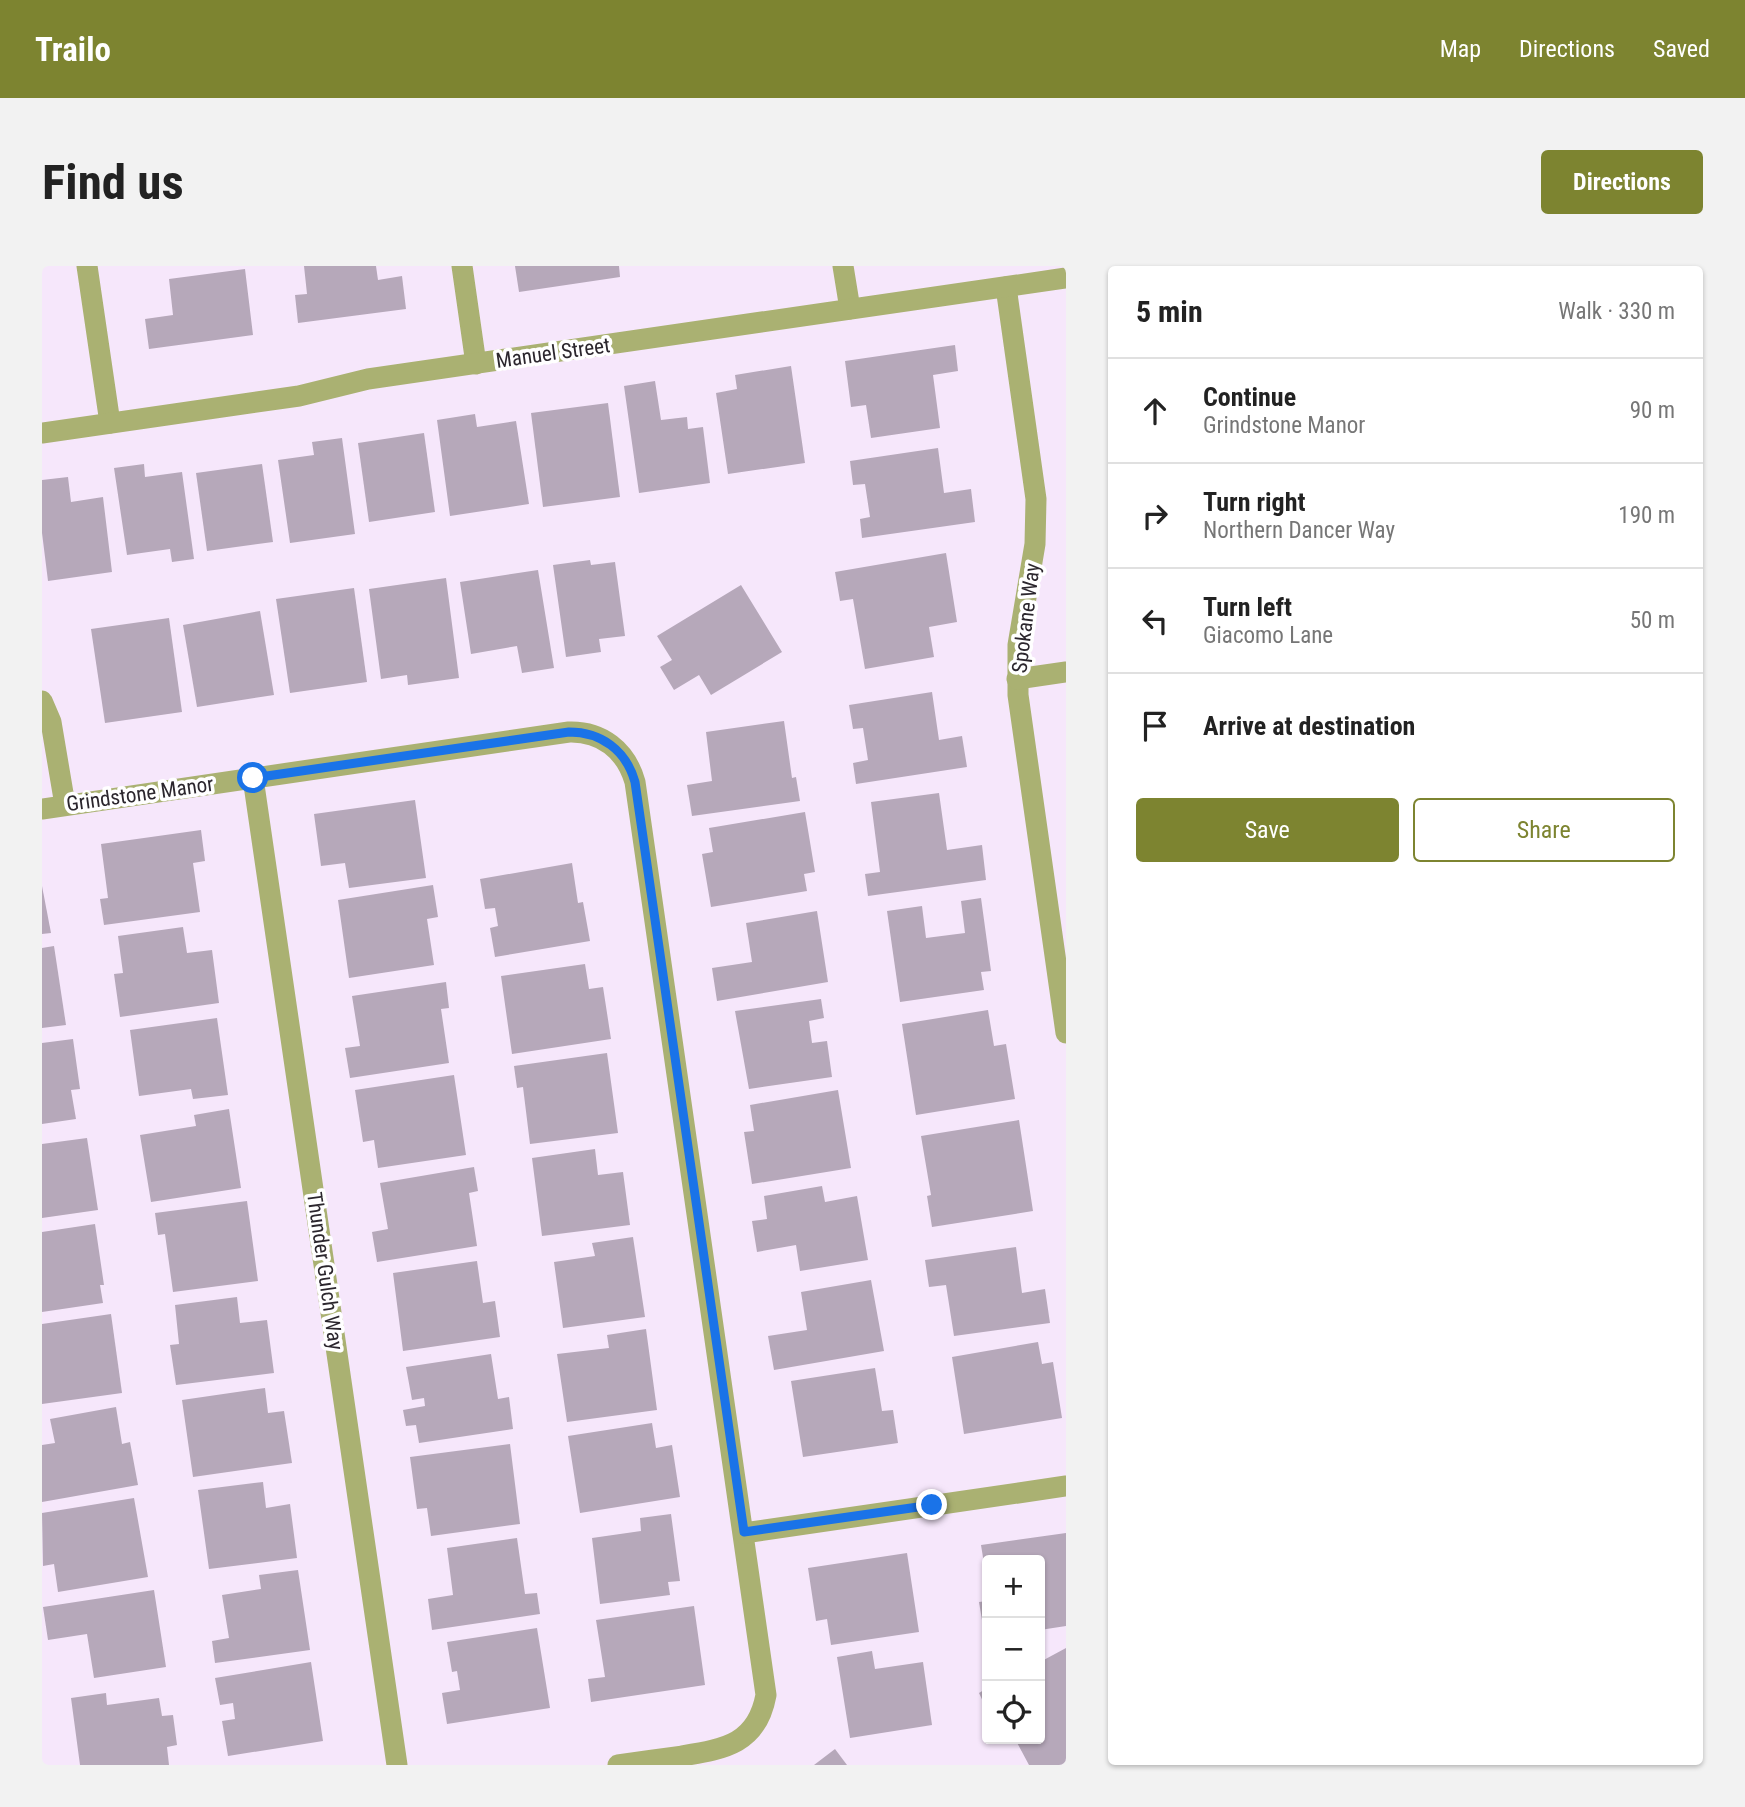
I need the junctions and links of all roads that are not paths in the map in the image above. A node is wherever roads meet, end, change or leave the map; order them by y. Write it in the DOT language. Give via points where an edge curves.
graph roads {
  1 [pos="87,266"];
  2 [pos="462,266"];
  3 [pos="844,266"];
  4 [pos="1066,278"];
  5 [pos="1006,287"];
  6 [pos="850,309"];
  7 [pos="476,364"];
  8 [pos="110,423"];
  9 [pos="42,433"];
  10 [pos="1066,672"];
  11 [pos="1017,679"];
  12 [pos="42,701"];
  13 [pos="253,778"];
  14 [pos="65,805"];
  15 [pos="42,809"];
  16 [pos="1066,1033"];
  17 [pos="1066,1486"];
  18 [pos="744,1532"];
  19 [pos="397,1765"];
  20 [pos="618,1765"];
  1 -- 8 [label="street"];
  2 -- 7 [label="street"];
  3 -- 6 [label="street"];
  4 -- 5 [label="street, Manuel Street"];
  5 -- 6 [label="street, Manuel Street"];
  5 -- 11 [label="street, Spokane Way" via="1036,499 1035,544 1020,629"];
  6 -- 7 [label="street, Manuel Street"];
  7 -- 8 [label="street, Manuel Street"];
  8 -- 9 [label="street, Manuel Street"];
  10 -- 11 [label="street"];
  11 -- 16 [label="street, Spokane Way"];
  12 -- 14 [label="street" via="51,722"];
  13 -- 14 [label="street, Grindstone Manor"];
  13 -- 18 [label="street, Grindstone Manor" via="569,732 588,733 610,743 626,760 635,782"];
  13 -- 19 [label="street, Thunder Gulch Way"];
  14 -- 15 [label="street, Grindstone Manor"];
  17 -- 18 [label="street"];
  18 -- 20 [label="street" via="766,1684 764,1706 755,1726 720,1750"];
}
